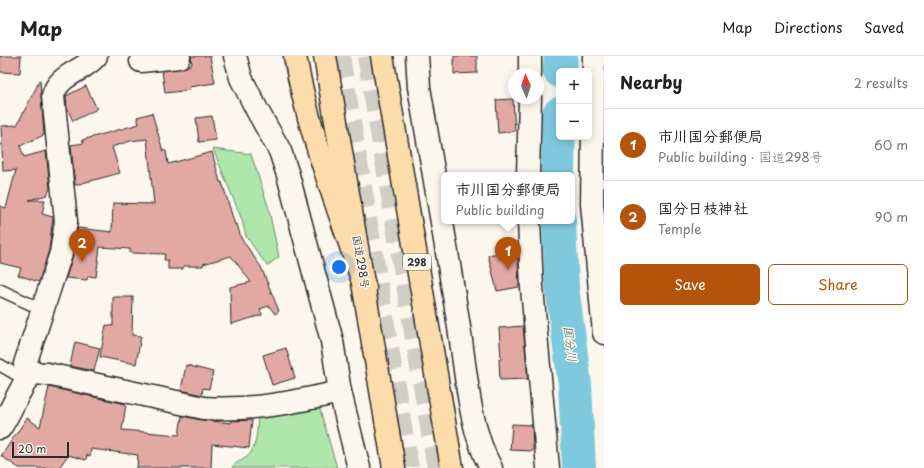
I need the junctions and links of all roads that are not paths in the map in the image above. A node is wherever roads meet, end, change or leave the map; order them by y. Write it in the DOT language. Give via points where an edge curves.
graph roads {
  1 [pos="96,56"];
  2 [pos="235,56"];
  3 [pos="295,56"];
  4 [pos="325,56"];
  5 [pos="382,56"];
  6 [pos="417,56"];
  7 [pos="530,56"];
  8 [pos="594,56"];
  9 [pos="530,68"];
  10 [pos="530,104"];
  11 [pos="528,172"];
  12 [pos="441,220"];
  13 [pos="442,224"];
  14 [pos="529,224"];
  15 [pos="365,288"];
  16 [pos="0,290"];
  17 [pos="43,310"];
  18 [pos="604,333"];
  19 [pos="0,365"];
  20 [pos="29,376"];
  21 [pos="340,392"];
  22 [pos="0,428"];
  23 [pos="359,468"];
  24 [pos="394,468"];
  25 [pos="452,468"];
  26 [pos="491,468"];
  27 [pos="548,468"];
  1 -- 17 [label="street" via="55,87 66,221 61,253"];
  2 -- 21 [label="street" via="244,84 280,151 332,341"];
  3 -- 15 [label="highway" via="321,155"];
  4 -- 15 [label="highway, 国道298号"];
  5 -- 25 [label="highway, 298"];
  6 -- 12 [label="street" via="420,95"];
  7 -- 9 [label="street"];
  8 -- 18 [label="street" via="592,204"];
  10 -- 11 [label="street"];
  13 -- 26 [label="street" via="467,385 479,441"];
  14 -- 27 [label="street" via="532,288"];
  15 -- 24 [label="highway, 国道298号"];
  16 -- 17 [label="lane"];
  17 -- 20 [label="street" via="25,364"];
  19 -- 20 [label="lane"];
  20 -- 21 [label="street" via="47,374 204,408 223,409 268,407"];
  20 -- 22 [label="street"];
  21 -- 23 [label="street"];
}
